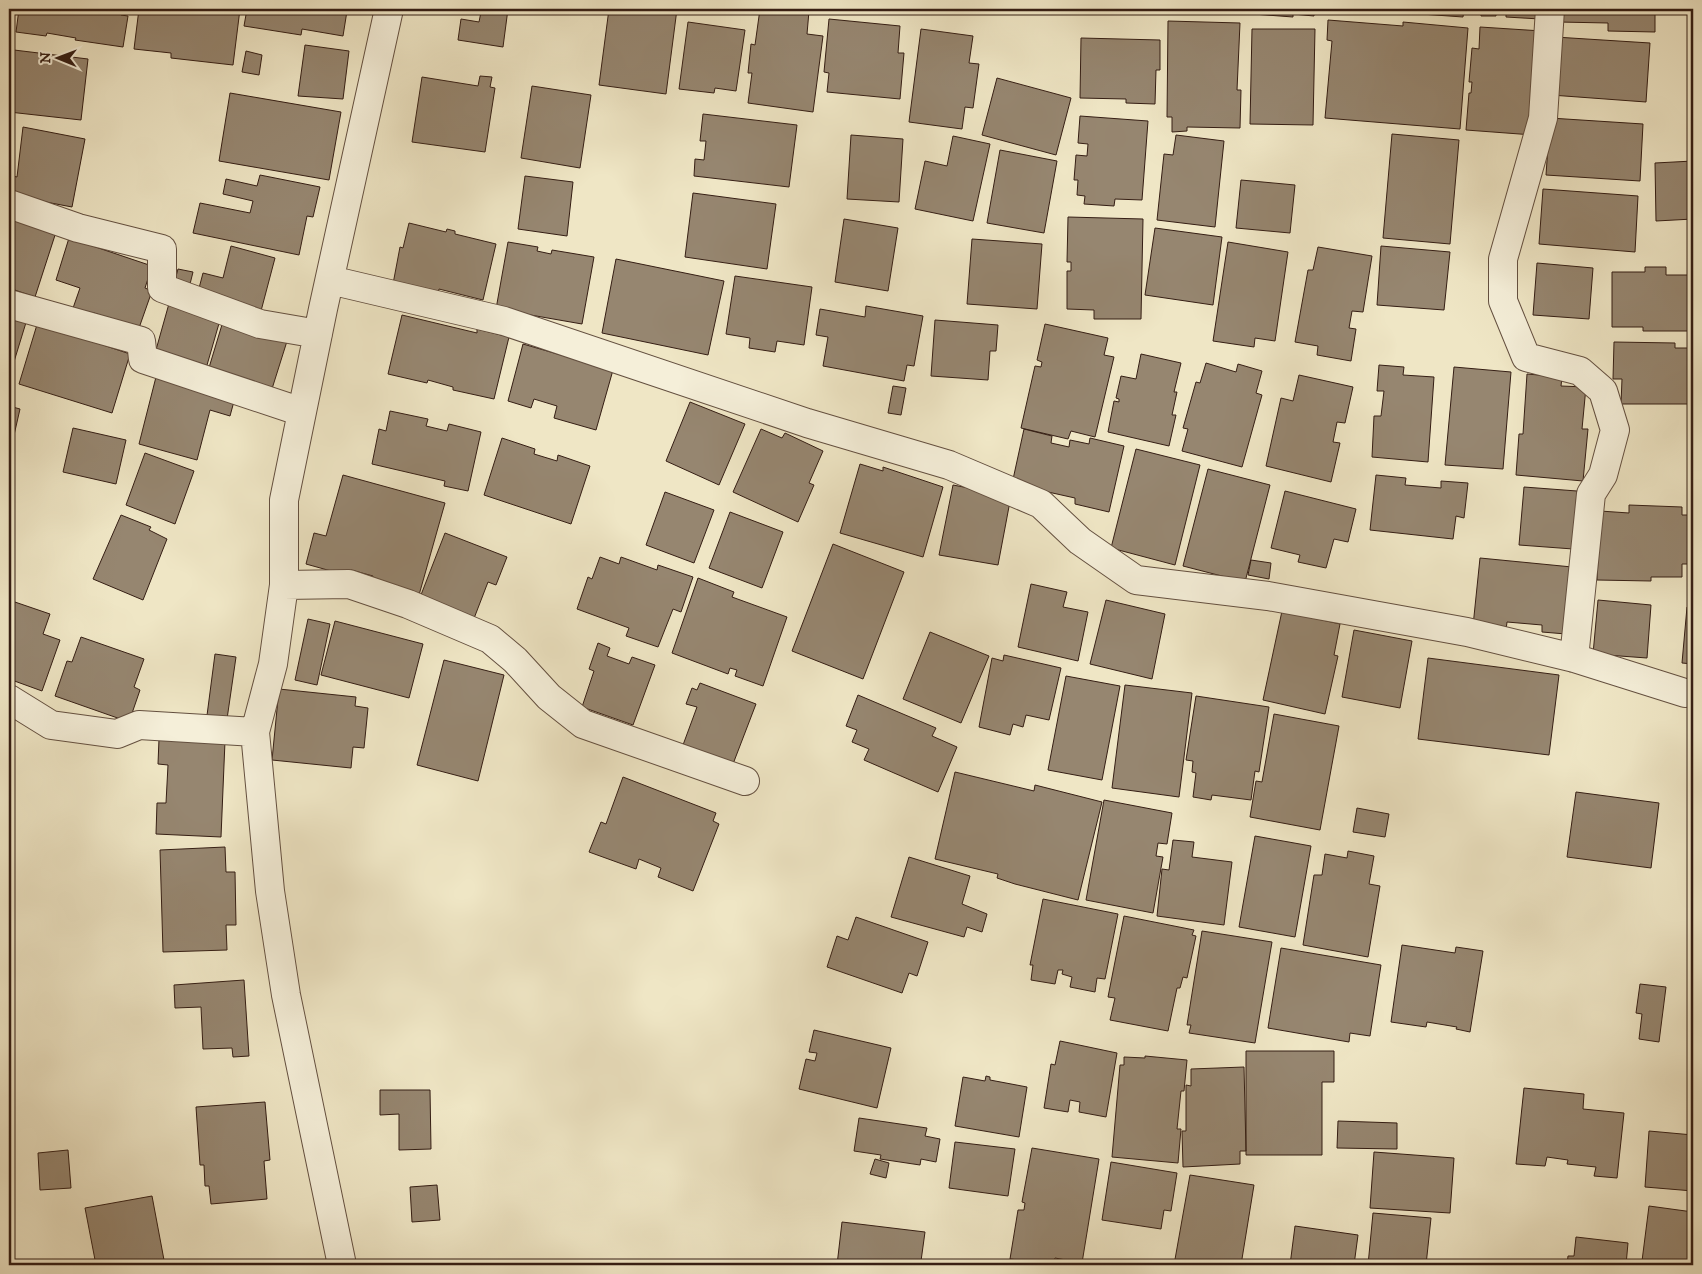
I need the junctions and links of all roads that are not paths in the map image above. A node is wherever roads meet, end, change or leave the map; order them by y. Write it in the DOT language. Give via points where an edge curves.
graph roads {
  1 [pos="390,9"];
  2 [pos="1550,9"];
  3 [pos="9,204"];
  4 [pos="330,280"];
  5 [pos="9,304"];
  6 [pos="318,334"];
  7 [pos="302,412"];
  8 [pos="284,585"];
  9 [pos="1574,658"];
  10 [pos="1685,693"];
  11 [pos="9,699"];
  12 [pos="255,732"];
  13 [pos="745,781"];
  14 [pos="342,1265"];
  1 -- 4 [label="street"];
  2 -- 9 [label="street" via="1543,118 1503,259 1503,301 1526,357 1580,371 1603,391 1615,430 1603,475 1591,494"];
  3 -- 6 [label="street" via="78,228 162,249 162,288 260,324"];
  4 -- 6 [label="street"];
  4 -- 9 [label="street" via="504,321 807,422 949,465 1041,504 1080,541 1136,580 1268,596 1467,632"];
  5 -- 7 [label="street" via="141,341 143,360"];
  6 -- 7 [label="street"];
  7 -- 8 [label="street" via="284,500"];
  8 -- 12 [label="street" via="273,664"];
  8 -- 13 [label="street" via="349,584 408,604 490,639 515,660 549,697 583,724"];
  9 -- 10 [label="street"];
  11 -- 12 [label="street" via="51,725 117,734 138,725"];
  12 -- 14 [label="street" via="270,892 286,995"];
}
